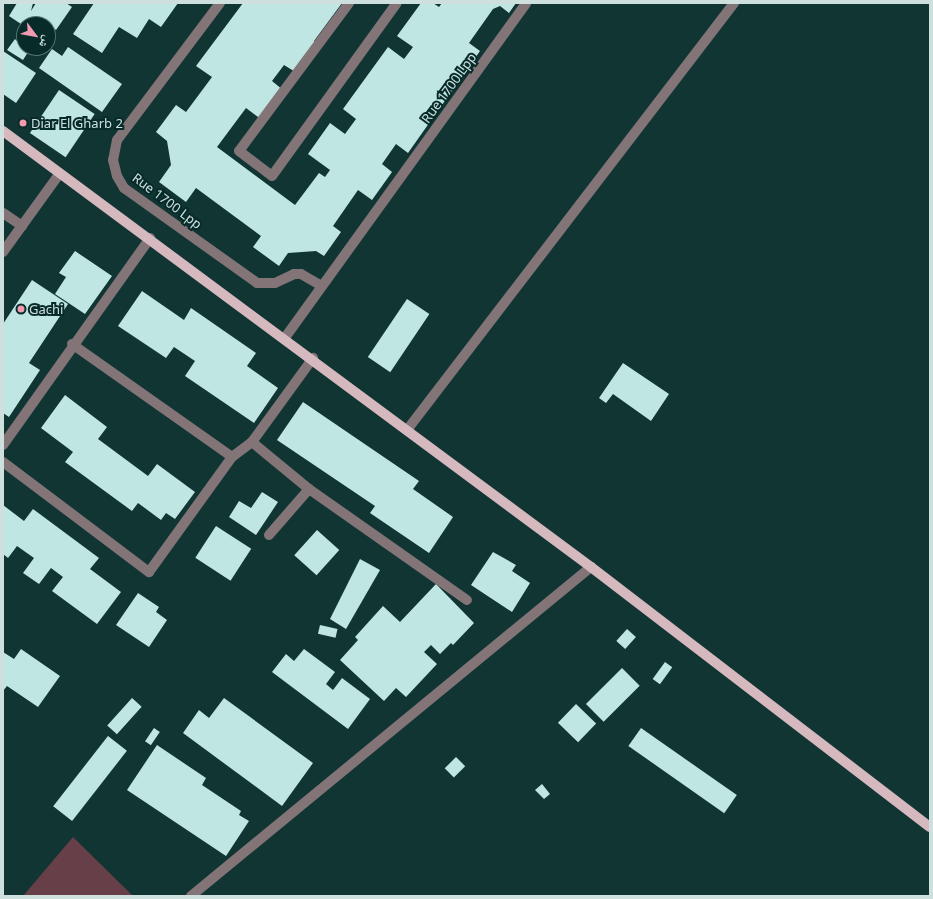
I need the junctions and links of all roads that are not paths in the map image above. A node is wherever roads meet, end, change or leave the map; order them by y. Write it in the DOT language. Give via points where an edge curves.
graph roads {
  1 [pos="220,3"];
  2 [pos="349,3"];
  3 [pos="397,3"];
  4 [pos="526,3"];
  5 [pos="734,3"];
  6 [pos="3,131"];
  7 [pos="60,174"];
  8 [pos="3,212"];
  9 [pos="22,226"];
  10 [pos="150,238"];
  11 [pos="3,252"];
  12 [pos="322,286"];
  13 [pos="284,339"];
  14 [pos="72,344"];
  15 [pos="312,358"];
  16 [pos="407,430"];
  17 [pos="252,442"];
  18 [pos="3,445"];
  19 [pos="232,457"];
  20 [pos="3,462"];
  21 [pos="310,489"];
  22 [pos="269,535"];
  23 [pos="591,567"];
  24 [pos="467,600"];
  25 [pos="930,827"];
  26 [pos="191,896"];
  1 -- 12 [label="street, Rue 1700 Lpp" via="117,140 113,160 117,176 124,188 257,283 275,283 294,274 302,274"];
  2 -- 3 [label="street" via="239,151 272,176"];
  4 -- 12 [label="street, Rue 1700 Lpp"];
  5 -- 16 [label="street"];
  6 -- 7 [label="main road"];
  7 -- 9 [label="street"];
  7 -- 10 [label="main road"];
  8 -- 9 [label="street"];
  9 -- 11 [label="street"];
  10 -- 13 [label="main road"];
  10 -- 14 [label="street"];
  12 -- 13 [label="street, Rue 1700 Lpp"];
  13 -- 15 [label="main road"];
  14 -- 18 [label="street"];
  14 -- 19 [label="street"];
  15 -- 16 [label="main road"];
  15 -- 17 [label="street"];
  16 -- 23 [label="main road"];
  17 -- 19 [label="street"];
  17 -- 21 [label="street"];
  19 -- 20 [label="street" via="149,572"];
  21 -- 22 [label="street"];
  21 -- 24 [label="street"];
  23 -- 25 [label="main road"];
  23 -- 26 [label="street"];
}
